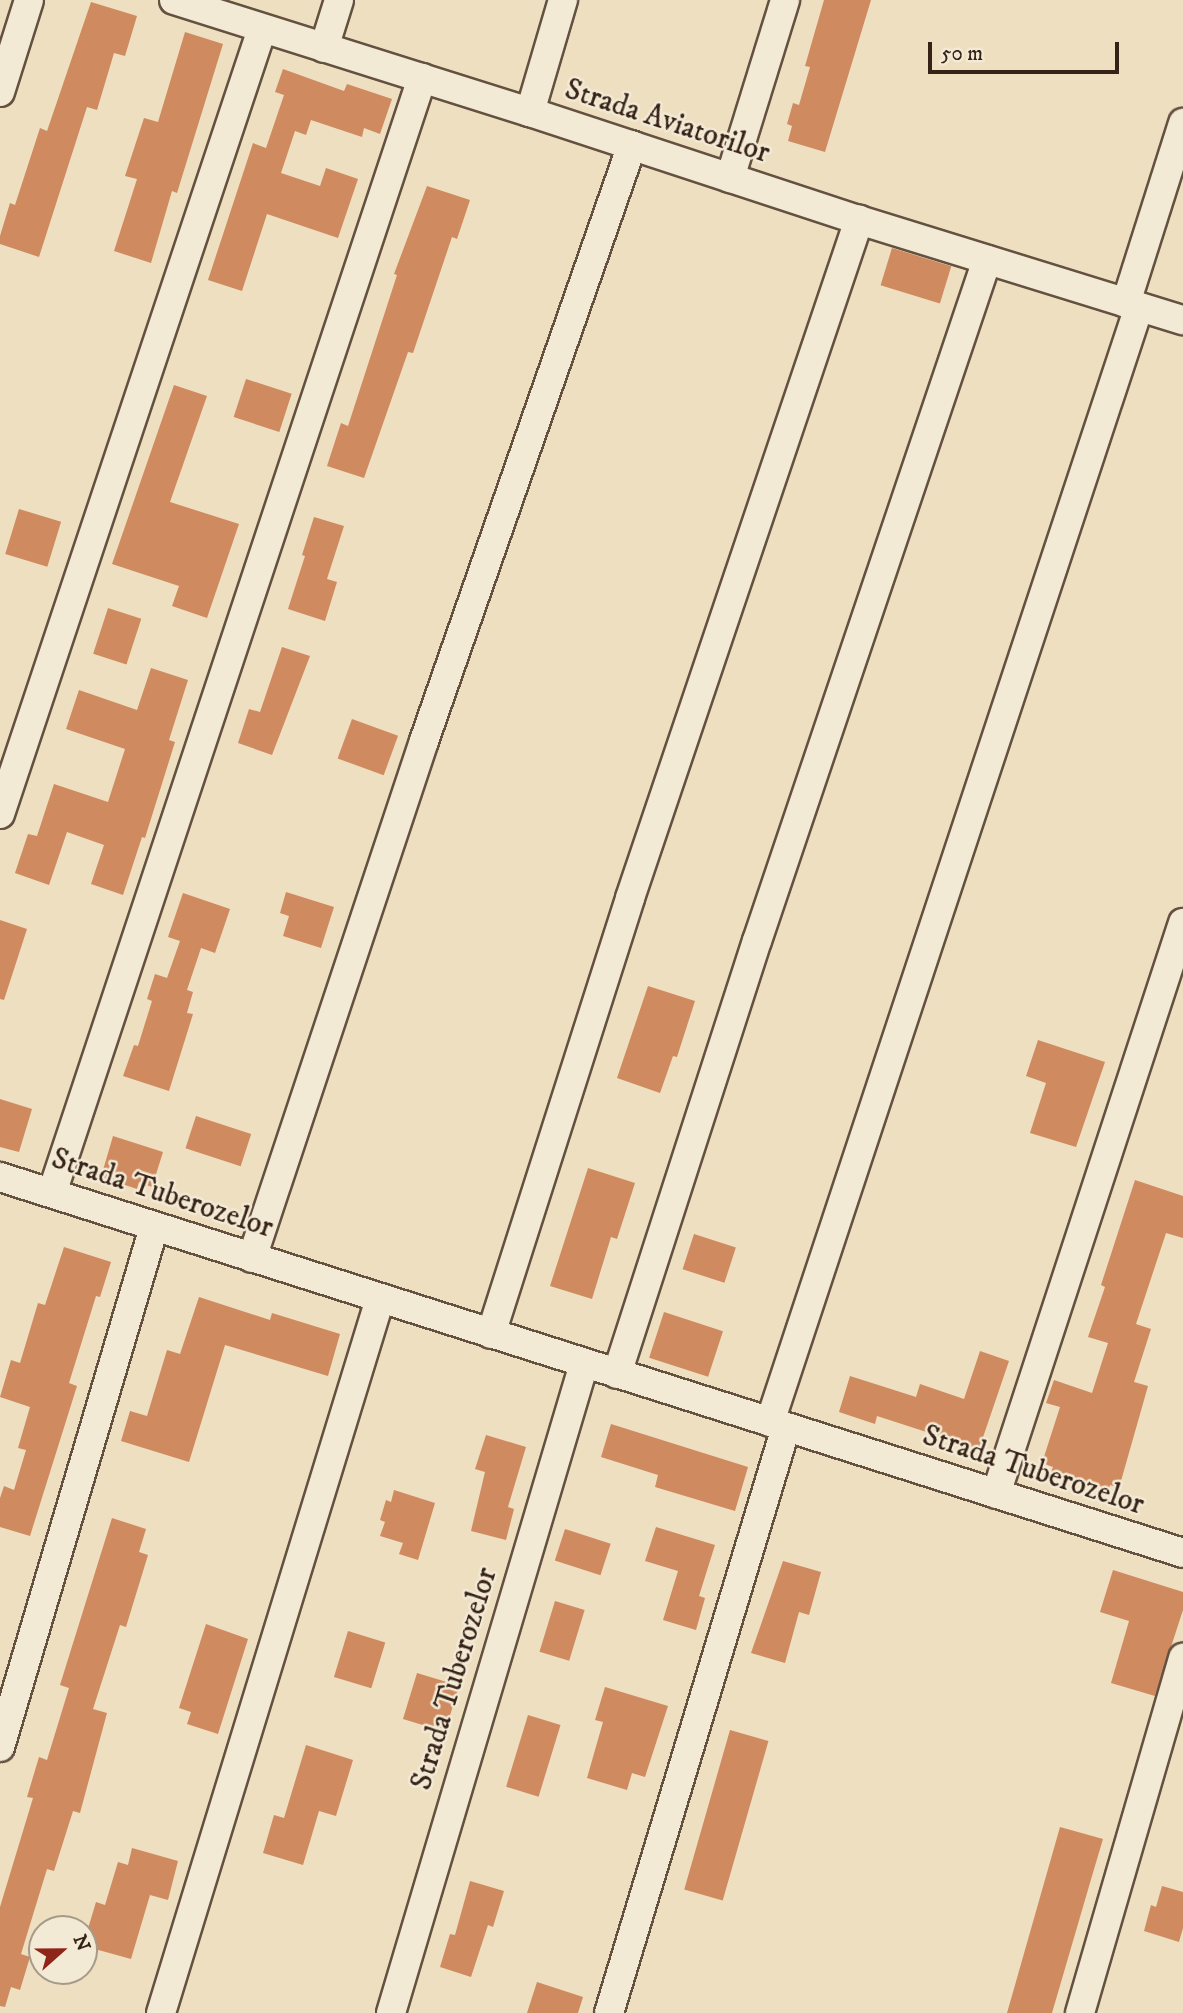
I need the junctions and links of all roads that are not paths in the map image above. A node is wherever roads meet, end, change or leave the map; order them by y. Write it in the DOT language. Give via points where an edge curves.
graph roads {
  1 [pos="29,0"];
  2 [pos="174,0"];
  3 [pos="339,0"];
  4 [pos="563,0"];
  5 [pos="785,0"];
  6 [pos="262,29"];
  7 [pos="324,48"];
  8 [pos="422,78"];
  9 [pos="0,92"];
  10 [pos="530,112"];
  11 [pos="1183,123"];
  12 [pos="632,145"];
  13 [pos="730,178"];
  14 [pos="859,220"];
  15 [pos="987,260"];
  16 [pos="1133,305"];
  17 [pos="1183,320"];
  18 [pos="0,814"];
  19 [pos="1183,923"];
  20 [pos="0,1177"];
  21 [pos="52,1193"];
  22 [pos="154,1227"];
  23 [pos="252,1258"];
  24 [pos="380,1299"];
  25 [pos="491,1334"];
  26 [pos="584,1364"];
  27 [pos="617,1374"];
  28 [pos="778,1425"];
  29 [pos="996,1494"];
  30 [pos="1183,1553"];
  31 [pos="1183,1658"];
  32 [pos="0,1747"];
  33 [pos="161,2013"];
  34 [pos="391,2013"];
  35 [pos="608,2013"];
  36 [pos="1080,2013"];
  1 -- 9 [label="street"];
  2 -- 6 [label="street, Strada Aviatorilor"];
  3 -- 7 [label="street"];
  4 -- 10 [label="street"];
  5 -- 13 [label="street"];
  6 -- 7 [label="street, Strada Aviatorilor"];
  6 -- 18 [label="street"];
  7 -- 8 [label="street, Strada Aviatorilor"];
  8 -- 10 [label="street, Strada Aviatorilor"];
  8 -- 21 [label="street"];
  10 -- 12 [label="street, Strada Aviatorilor"];
  11 -- 16 [label="street"];
  12 -- 13 [label="street, Strada Aviatorilor"];
  12 -- 23 [label="street" via="424,741"];
  13 -- 14 [label="street, Strada Aviatorilor"];
  14 -- 15 [label="street, Strada Aviatorilor"];
  14 -- 25 [label="street" via="630,898"];
  15 -- 16 [label="street, Strada Aviatorilor"];
  15 -- 27 [label="street" via="757,941"];
  16 -- 17 [label="street, Strada Aviatorilor"];
  16 -- 28 [label="street"];
  19 -- 29 [label="street"];
  20 -- 21 [label="street, Strada Tuberozelor"];
  21 -- 22 [label="street, Strada Tuberozelor"];
  22 -- 23 [label="street, Strada Tuberozelor"];
  22 -- 32 [label="street"];
  23 -- 24 [label="street, Strada Tuberozelor"];
  24 -- 25 [label="street, Strada Tuberozelor"];
  24 -- 33 [label="street"];
  25 -- 26 [label="street, Strada Tuberozelor"];
  26 -- 27 [label="street, Strada Tuberozelor"];
  26 -- 34 [label="street, Strada Tuberozelor"];
  27 -- 28 [label="street, Strada Tuberozelor"];
  28 -- 29 [label="street, Strada Tuberozelor"];
  28 -- 35 [label="street"];
  29 -- 30 [label="street, Strada Tuberozelor"];
  31 -- 36 [label="street"];
}
